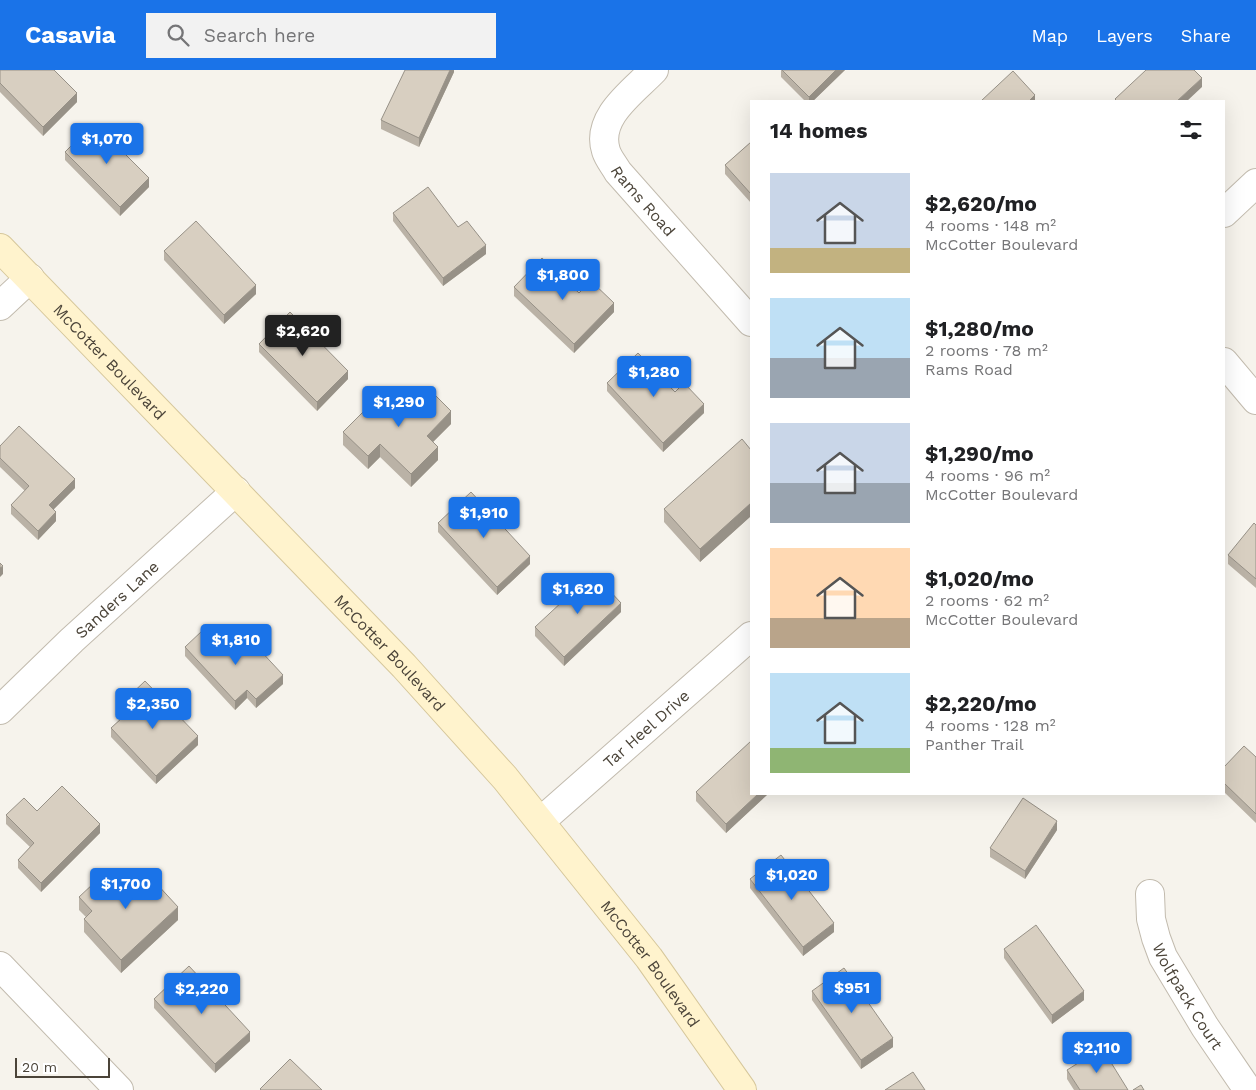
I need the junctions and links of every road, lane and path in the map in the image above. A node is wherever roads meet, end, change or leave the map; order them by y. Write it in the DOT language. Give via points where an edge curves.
graph roads {
  1 [pos="654,70"];
  2 [pos="1256,183"];
  3 [pos="1225,212"];
  4 [pos="0,248"];
  5 [pos="30,278"];
  6 [pos="0,306"];
  7 [pos="750,321"];
  8 [pos="1225,363"];
  9 [pos="1256,400"];
  10 [pos="236,491"];
  11 [pos="750,637"];
  12 [pos="0,710"];
  13 [pos="541,821"];
  14 [pos="1150,894"];
  15 [pos="0,966"];
  16 [pos="119,1090"];
  17 [pos="742,1090"];
  18 [pos="1248,1090"];
  1 -- 7 [label="street, Rams Road" via="613,112 604,132 606,151 618,172"];
  2 -- 3 [label="street"];
  4 -- 5 [label="street, McCotter Boulevard"];
  5 -- 6 [label="street"];
  5 -- 10 [label="street, McCotter Boulevard"];
  8 -- 9 [label="street"];
  10 -- 12 [label="street, Sanders Lane"];
  10 -- 13 [label="street, McCotter Boulevard" via="404,666"];
  11 -- 13 [label="street, Tar Heel Drive"];
  13 -- 17 [label="street, McCotter Boulevard" via="649,958"];
  14 -- 18 [label="street, Wolfpack Court" via="1151,919 1163,957"];
  15 -- 16 [label="street"];
}
